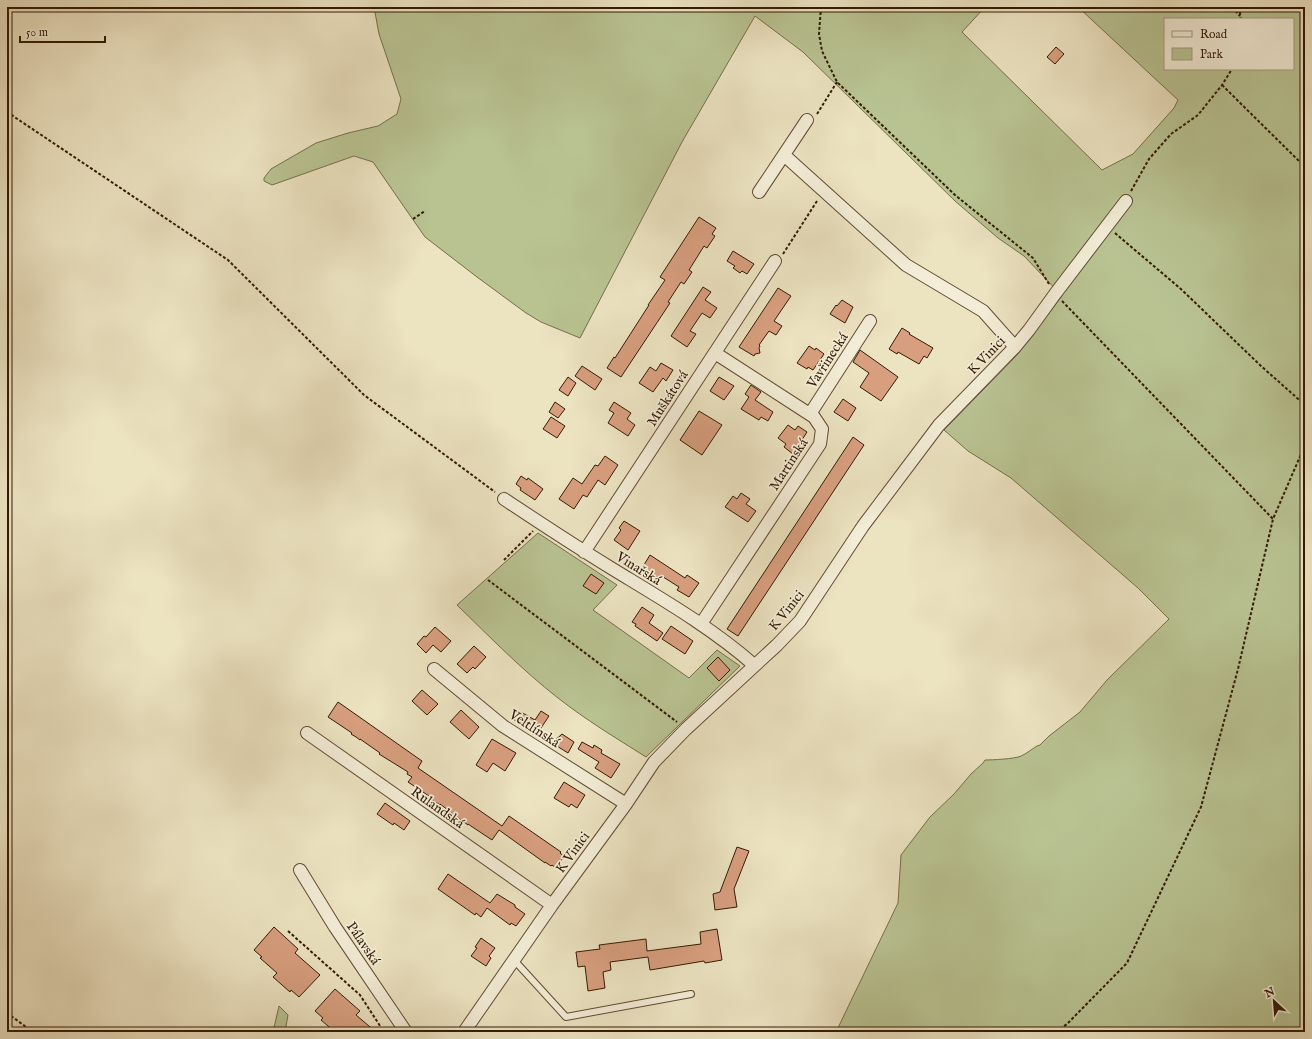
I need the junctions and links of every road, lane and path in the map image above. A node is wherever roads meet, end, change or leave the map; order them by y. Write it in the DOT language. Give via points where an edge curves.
graph roads {
  1 [pos="1232,7"];
  2 [pos="1239,7"];
  3 [pos="1240,18"];
  4 [pos="1231,70"];
  5 [pos="837,82"];
  6 [pos="1222,85"];
  7 [pos="7,112"];
  8 [pos="807,120"];
  9 [pos="784,155"];
  10 [pos="1305,167"];
  11 [pos="824,191"];
  12 [pos="759,192"];
  13 [pos="1126,201"];
  14 [pos="424,211"];
  15 [pos="413,219"];
  16 [pos="1107,226"];
  17 [pos="778,258"];
  18 [pos="870,321"];
  19 [pos="1015,347"];
  20 [pos="714,353"];
  21 [pos="1305,405"];
  22 [pos="810,414"];
  23 [pos="504,499"];
  24 [pos="1273,519"];
  25 [pos="541,523"];
  26 [pos="584,552"];
  27 [pos="504,560"];
  28 [pos="488,580"];
  29 [pos="701,624"];
  30 [pos="754,665"];
  31 [pos="434,669"];
  32 [pos="686,729"];
  33 [pos="307,733"];
  34 [pos="626,804"];
  35 [pos="300,870"];
  36 [pos="552,905"];
  37 [pos="288,931"];
  38 [pos="514,960"];
  39 [pos="691,994"];
  40 [pos="7,1013"];
  41 [pos="33,1032"];
  42 [pos="384,1032"];
  43 [pos="406,1032"];
  44 [pos="464,1032"];
  45 [pos="1056,1032"];
  1 -- 3 [label="path"];
  2 -- 3 [label="path"];
  4 -- 6 [label="path"];
  5 -- 8 [label="path" via="811,122"];
  6 -- 10 [label="path"];
  6 -- 13 [label="path" via="1198,115 1170,134 1149,159"];
  7 -- 23 [label="path" via="228,260 364,395"];
  8 -- 9 [label="street"];
  9 -- 11 [label="street"];
  9 -- 12 [label="street"];
  11 -- 17 [label="path"];
  11 -- 19 [label="street" via="906,265 983,311"];
  13 -- 16 [label="street, K Vinici"];
  14 -- 15 [label="path"];
  16 -- 19 [label="street, K Vinici"];
  16 -- 21 [label="path" via="1182,290"];
  17 -- 20 [label="street, Muškátová"];
  18 -- 22 [label="street, Vavřinecká"];
  19 -- 30 [label="street, K Vinici" via="939,425 863,526 800,621"];
  20 -- 22 [label="street, Martinská"];
  20 -- 26 [label="street, Muškátová"];
  22 -- 29 [label="street, Martinská" via="822,429 820,444"];
  23 -- 25 [label="street, Vinařská"];
  24 -- 45 [label="path" via="1238,669 1200,807 1127,963"];
  25 -- 26 [label="street, Vinařská"];
  25 -- 27 [label="path"];
  26 -- 29 [label="street, Vinařská"];
  28 -- 32 [label="path"];
  29 -- 30 [label="street, Vinařská"];
  30 -- 32 [label="street, K Vinici"];
  31 -- 34 [label="street, Veltlínská" via="503,726"];
  32 -- 34 [label="street, K Vinici" via="654,762"];
  33 -- 36 [label="street, Rulandská"];
  34 -- 36 [label="street, K Vinici"];
  35 -- 43 [label="street, Pálavská"];
  36 -- 38 [label="street, K Vinici"];
  37 -- 42 [label="path" via="360,996"];
  38 -- 39 [label="lane" via="566,1017"];
  38 -- 44 [label="street, K Vinici"];
  40 -- 41 [label="path"];
}
